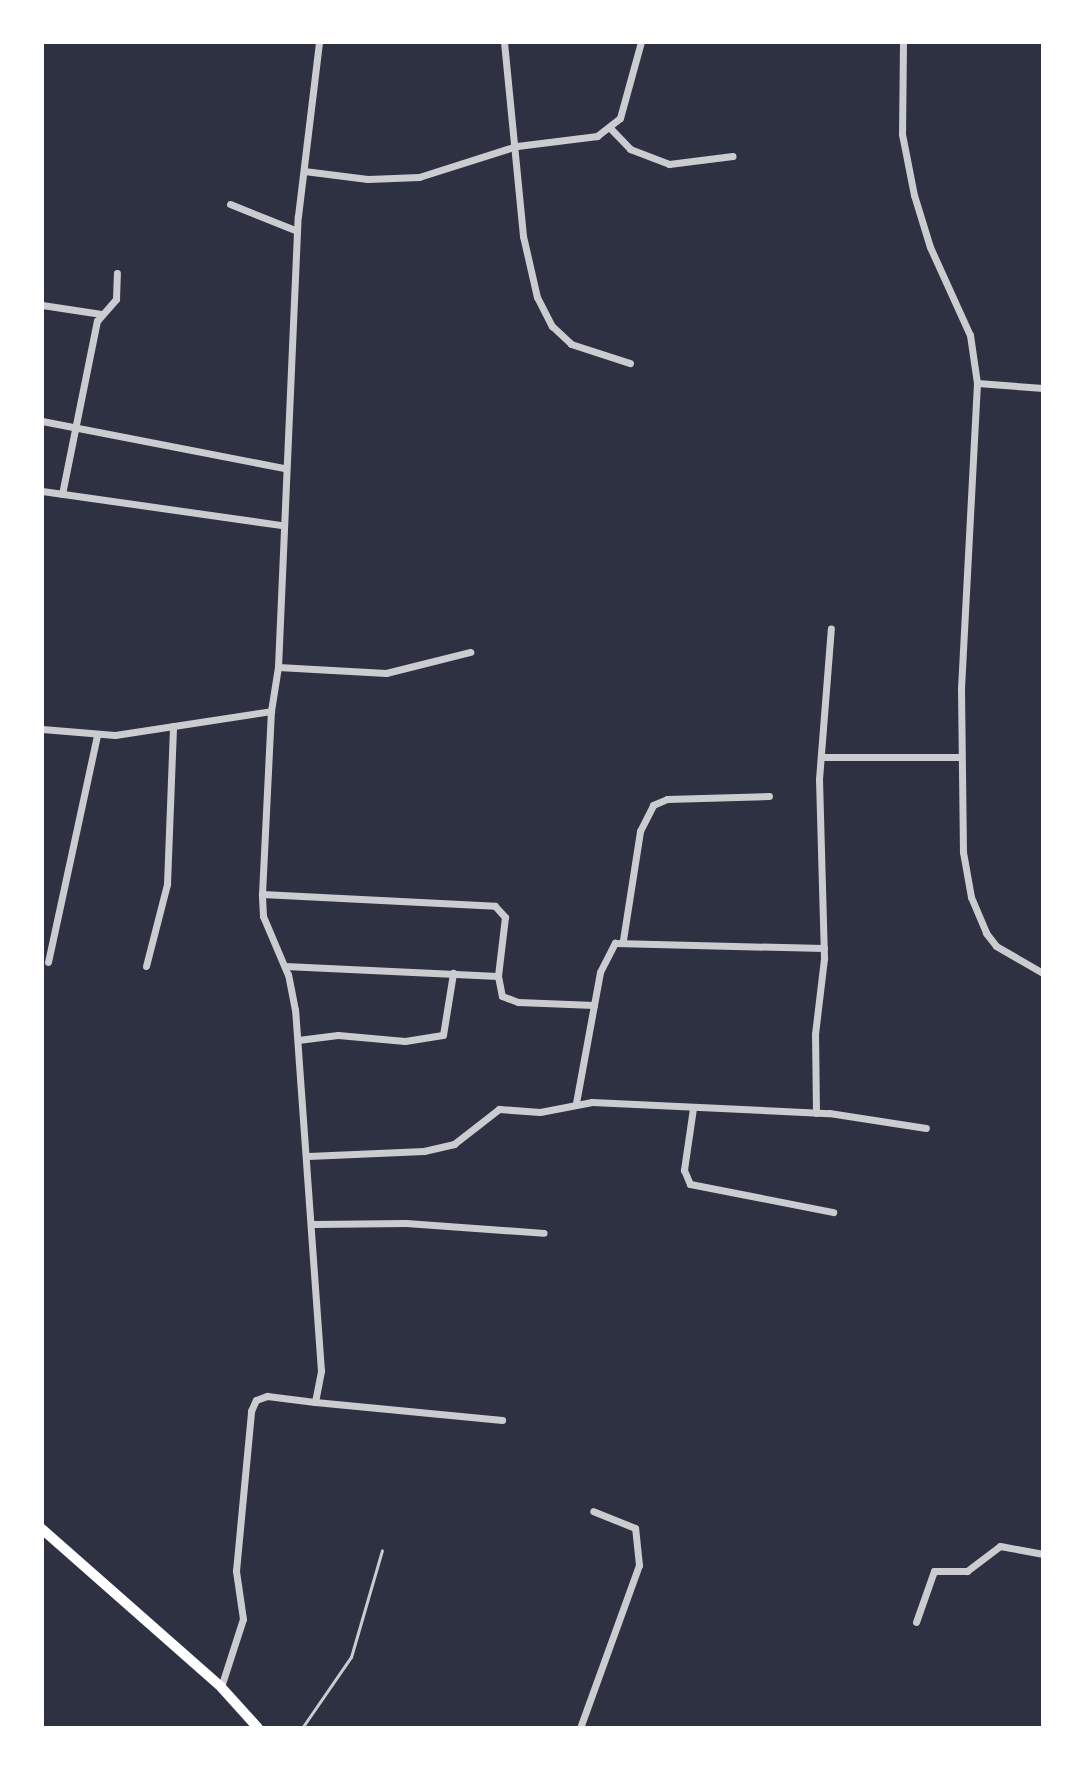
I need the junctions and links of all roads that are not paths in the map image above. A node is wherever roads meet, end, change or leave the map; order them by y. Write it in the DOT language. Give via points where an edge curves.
graph roads {
  1 [pos="319,42"];
  2 [pos="504,42"];
  3 [pos="641,42"];
  4 [pos="903,42"];
  5 [pos="611,129"];
  6 [pos="517,146"];
  7 [pos="733,156"];
  8 [pos="304,171"];
  9 [pos="230,204"];
  10 [pos="297,231"];
  11 [pos="117,273"];
  12 [pos="42,305"];
  13 [pos="101,314"];
  14 [pos="630,363"];
  15 [pos="977,383"];
  16 [pos="1043,388"];
  17 [pos="42,421"];
  18 [pos="78,430"];
  19 [pos="284,468"];
  20 [pos="42,491"];
  21 [pos="62,494"];
  22 [pos="282,525"];
  23 [pos="831,628"];
  24 [pos="470,652"];
  25 [pos="278,667"];
  26 [pos="271,711"];
  27 [pos="173,726"];
  28 [pos="42,729"];
  29 [pos="97,735"];
  30 [pos="821,757"];
  31 [pos="960,757"];
  32 [pos="769,796"];
  33 [pos="262,894"];
  34 [pos="623,940"];
  35 [pos="824,948"];
  36 [pos="48,962"];
  37 [pos="146,966"];
  38 [pos="285,966"];
  39 [pos="453,973"];
  40 [pos="1043,973"];
  41 [pos="498,976"];
  42 [pos="594,1005"];
  43 [pos="298,1040"];
  44 [pos="576,1103"];
  45 [pos="693,1108"];
  46 [pos="816,1113"];
  47 [pos="926,1128"];
  48 [pos="308,1156"];
  49 [pos="833,1212"];
  50 [pos="314,1224"];
  51 [pos="544,1233"];
  52 [pos="315,1402"];
  53 [pos="502,1420"];
  54 [pos="593,1511"];
  55 [pos="42,1529"];
  56 [pos="382,1550"];
  57 [pos="1043,1554"];
  58 [pos="916,1622"];
  59 [pos="221,1687"];
  60 [pos="258,1728"];
  61 [pos="302,1728"];
  62 [pos="580,1728"];
  1 -- 8 [label="street"];
  2 -- 6 [label="street"];
  3 -- 5 [label="street" via="627,100"];
  4 -- 15 [label="street" via="900,107 914,195 930,247 970,335"];
  5 -- 6 [label="street" via="578,143"];
  5 -- 7 [label="street" via="630,149 669,164"];
  6 -- 8 [label="street" via="419,177 368,179"];
  6 -- 14 [label="street" via="523,236 543,313 571,344"];
  8 -- 10 [label="street"];
  9 -- 10 [label="street"];
  10 -- 19 [label="street"];
  11 -- 13 [label="street" via="116,299"];
  12 -- 13 [label="street"];
  13 -- 18 [label="street"];
  15 -- 16 [label="street"];
  15 -- 31 [label="street"];
  17 -- 18 [label="street"];
  18 -- 19 [label="street"];
  18 -- 21 [label="street"];
  19 -- 22 [label="street"];
  20 -- 21 [label="street"];
  21 -- 22 [label="street"];
  22 -- 25 [label="street"];
  23 -- 30 [label="street"];
  24 -- 25 [label="street" via="386,673"];
  25 -- 26 [label="street"];
  26 -- 27 [label="street"];
  26 -- 33 [label="street"];
  27 -- 29 [label="street"];
  27 -- 37 [label="street" via="167,884"];
  28 -- 29 [label="street"];
  29 -- 36 [label="street"];
  30 -- 31 [label="street"];
  30 -- 35 [label="street"];
  31 -- 40 [label="street" via="963,852 978,917 996,946"];
  32 -- 34 [label="street" via="667,799 653,805 635,852"];
  33 -- 38 [label="street" via="267,931"];
  33 -- 41 [label="street" via="495,906 505,917"];
  34 -- 35 [label="street"];
  34 -- 42 [label="street" via="604,959"];
  35 -- 46 [label="street" via="815,1034"];
  38 -- 39 [label="street"];
  38 -- 43 [label="street"];
  39 -- 41 [label="street"];
  39 -- 43 [label="street" via="443,1035 405,1041 338,1035"];
  41 -- 42 [label="street" via="508,1001"];
  42 -- 44 [label="street"];
  43 -- 48 [label="street"];
  44 -- 45 [label="street"];
  44 -- 48 [label="street" via="540,1112 499,1109 465,1138 441,1147"];
  45 -- 46 [label="street"];
  45 -- 49 [label="street" via="684,1170 690,1184"];
  46 -- 47 [label="street"];
  48 -- 50 [label="street"];
  50 -- 51 [label="street" via="406,1223"];
  50 -- 52 [label="street" via="321,1371"];
  52 -- 53 [label="street"];
  52 -- 59 [label="street" via="267,1396 256,1400 251,1411 236,1571 243,1619"];
  54 -- 62 [label="street" via="635,1528 639,1565"];
  55 -- 59 [label="main road"];
  56 -- 61 [label="lane" via="351,1657"];
  57 -- 58 [label="street" via="1000,1546 967,1571 934,1571"];
  59 -- 60 [label="main road"];
}
